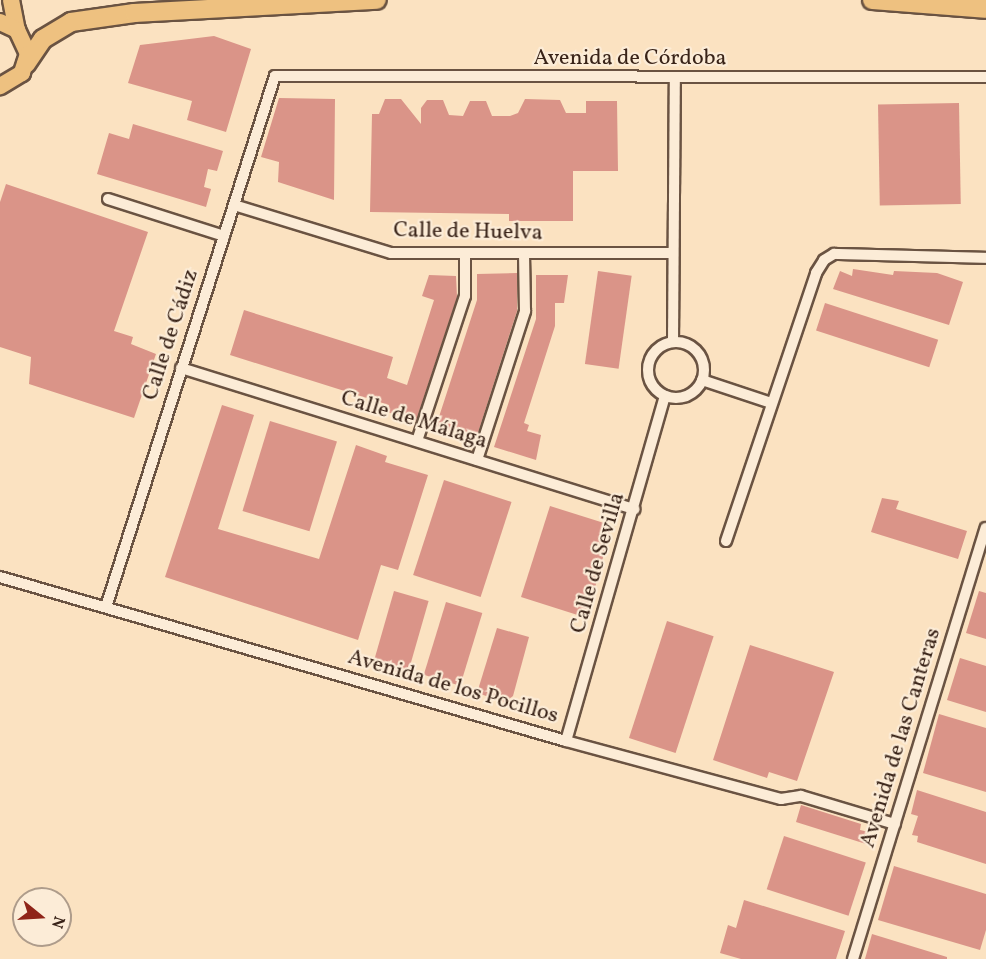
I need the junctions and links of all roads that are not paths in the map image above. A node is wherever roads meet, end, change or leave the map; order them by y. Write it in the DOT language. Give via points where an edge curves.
graph roads {
  1 [pos="6,0"];
  2 [pos="11,0"];
  3 [pos="377,0"];
  4 [pos="872,0"];
  5 [pos="0,9"];
  6 [pos="986,9"];
  7 [pos="0,22"];
  8 [pos="17,30"];
  9 [pos="26,64"];
  10 [pos="275,76"];
  11 [pos="986,77"];
  12 [pos="675,80"];
  13 [pos="5,84"];
  14 [pos="0,100"];
  15 [pos="108,199"];
  16 [pos="234,205"];
  17 [pos="224,236"];
  18 [pos="465,253"];
  19 [pos="524,253"];
  20 [pos="673,253"];
  21 [pos="986,258"];
  22 [pos="673,342"];
  23 [pos="181,368"];
  24 [pos="702,380"];
  25 [pos="665,396"];
  26 [pos="771,403"];
  27 [pos="417,441"];
  28 [pos="477,460"];
  29 [pos="635,508"];
  30 [pos="986,528"];
  31 [pos="726,542"];
  32 [pos="0,577"];
  33 [pos="106,607"];
  34 [pos="566,741"];
  35 [pos="895,825"];
  36 [pos="853,959"];
  1 -- 5 [label="main road"];
  2 -- 8 [label="main road"];
  3 -- 9 [label="highway" via="134,12 71,22 43,39"];
  4 -- 6 [label="highway"];
  7 -- 8 [label="main road"];
  8 -- 9 [label="main road" via="27,46"];
  9 -- 13 [label="main road"];
  10 -- 12 [label="street, Avenida de Córdoba"];
  10 -- 16 [label="street, Calle de Cádiz"];
  11 -- 12 [label="street, Avenida de Córdoba"];
  12 -- 20 [label="street"];
  13 -- 14 [label="main road"];
  15 -- 17 [label="street"];
  16 -- 17 [label="street, Calle de Cádiz"];
  16 -- 18 [label="street, Calle de Huelva" via="391,253"];
  17 -- 23 [label="street, Calle de Cádiz"];
  18 -- 19 [label="street, Calle de Huelva"];
  18 -- 27 [label="street" via="465,296"];
  19 -- 20 [label="street, Calle de Huelva"];
  19 -- 28 [label="street" via="525,311"];
  20 -- 22 [label="street"];
  21 -- 26 [label="street" via="834,254 824,260"];
  22 -- 24 [label="street" via="696,351 703,365"];
  22 -- 25 [label="street" via="657,350 648,366 652,384"];
  23 -- 27 [label="street, Calle de Málaga"];
  23 -- 33 [label="street, Calle de Cádiz"];
  24 -- 25 [label="street" via="690,394"];
  24 -- 26 [label="street"];
  25 -- 29 [label="street, Calle de Sevilla"];
  26 -- 31 [label="street"];
  27 -- 28 [label="street, Calle de Málaga"];
  28 -- 29 [label="street, Calle de Málaga"];
  29 -- 34 [label="street, Calle de Sevilla"];
  30 -- 35 [label="street, Avenida de las Canteras"];
  32 -- 33 [label="street, Avenida de los Pocillos"];
  33 -- 34 [label="street, Avenida de los Pocillos"];
  34 -- 35 [label="street, Avenida de los Pocillos" via="780,799 801,796"];
  35 -- 36 [label="street, Avenida de las Canteras"];
}
